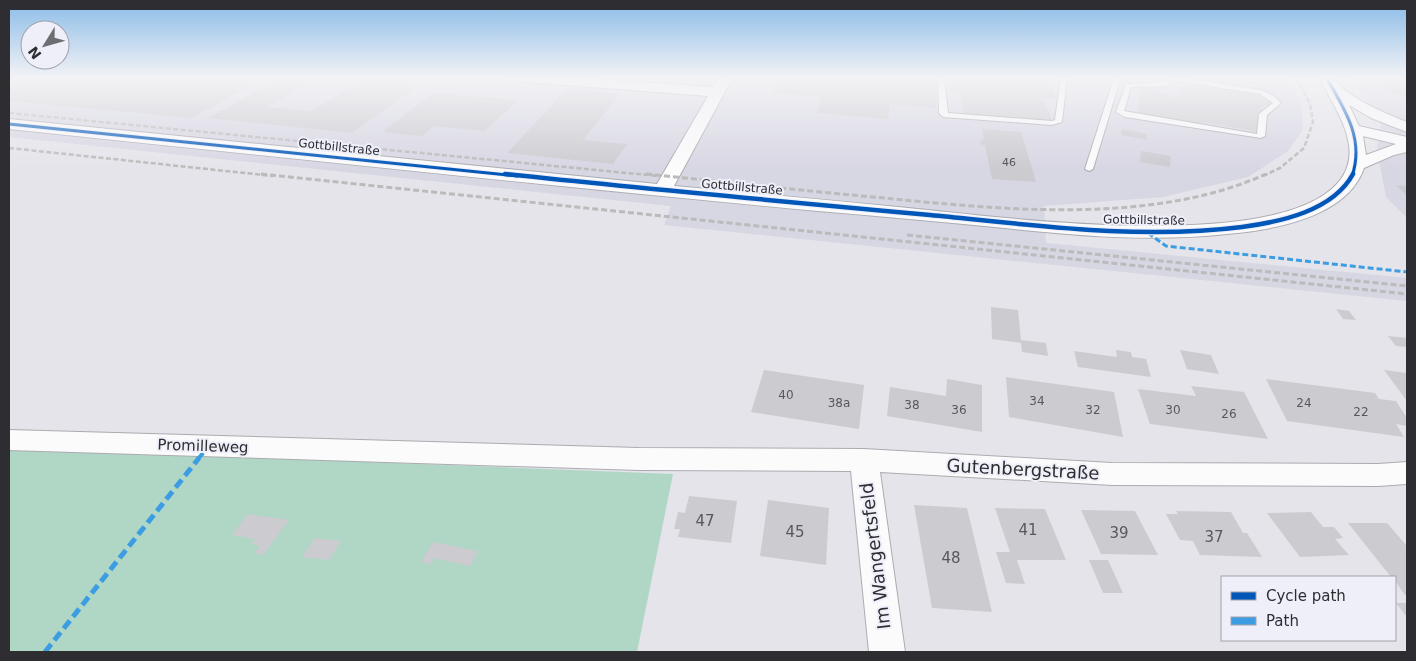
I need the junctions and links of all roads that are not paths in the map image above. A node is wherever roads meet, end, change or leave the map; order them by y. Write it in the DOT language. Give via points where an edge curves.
graph roads {
  1 [pos="709,108"];
  2 [pos="943,108"];
  3 [pos="1060,108"];
  4 [pos="1108,108"];
  5 [pos="1121,108"];
  6 [pos="1272,108"];
  7 [pos="1342,108"];
  8 [pos="1366,108"];
  9 [pos="9,124"];
  10 [pos="1407,127"];
  11 [pos="1353,129"];
  12 [pos="1407,133"];
  13 [pos="1407,142"];
  14 [pos="1407,147"];
  15 [pos="1356,165"];
  16 [pos="1089,169"];
  17 [pos="663,190"];
  18 [pos="9,440"];
  19 [pos="640,459"];
  20 [pos="864,460"];
  21 [pos="1407,473"];
  22 [pos="887,652"];
  1 -- 17 [label="street"];
  2 -- 3 [label="lane" via="946,115 1052,123 1058,122"];
  4 -- 16 [label="lane"];
  5 -- 6 [label="lane" via="1120,112 1125,115 1261,136 1263,114"];
  7 -- 11 [label="street, Gottbillstraße"];
  8 -- 10 [label="street"];
  9 -- 17 [label="street, Gottbillstraße"];
  11 -- 12 [label="street"];
  11 -- 13 [label="street"];
  11 -- 15 [label="street, Gottbillstraße" via="1358,151"];
  14 -- 15 [label="street"];
  15 -- 17 [label="street, Gottbillstraße" via="1350,180 1340,190 1303,212 1265,223 1188,231 1075,229"];
  18 -- 19 [label="street, Promilleweg"];
  19 -- 20 [label="street, Gutenbergstraße"];
  20 -- 21 [label="street, Gutenbergstraße" via="1112,474"];
  20 -- 22 [label="street, Im Wangertsfeld"];
}
